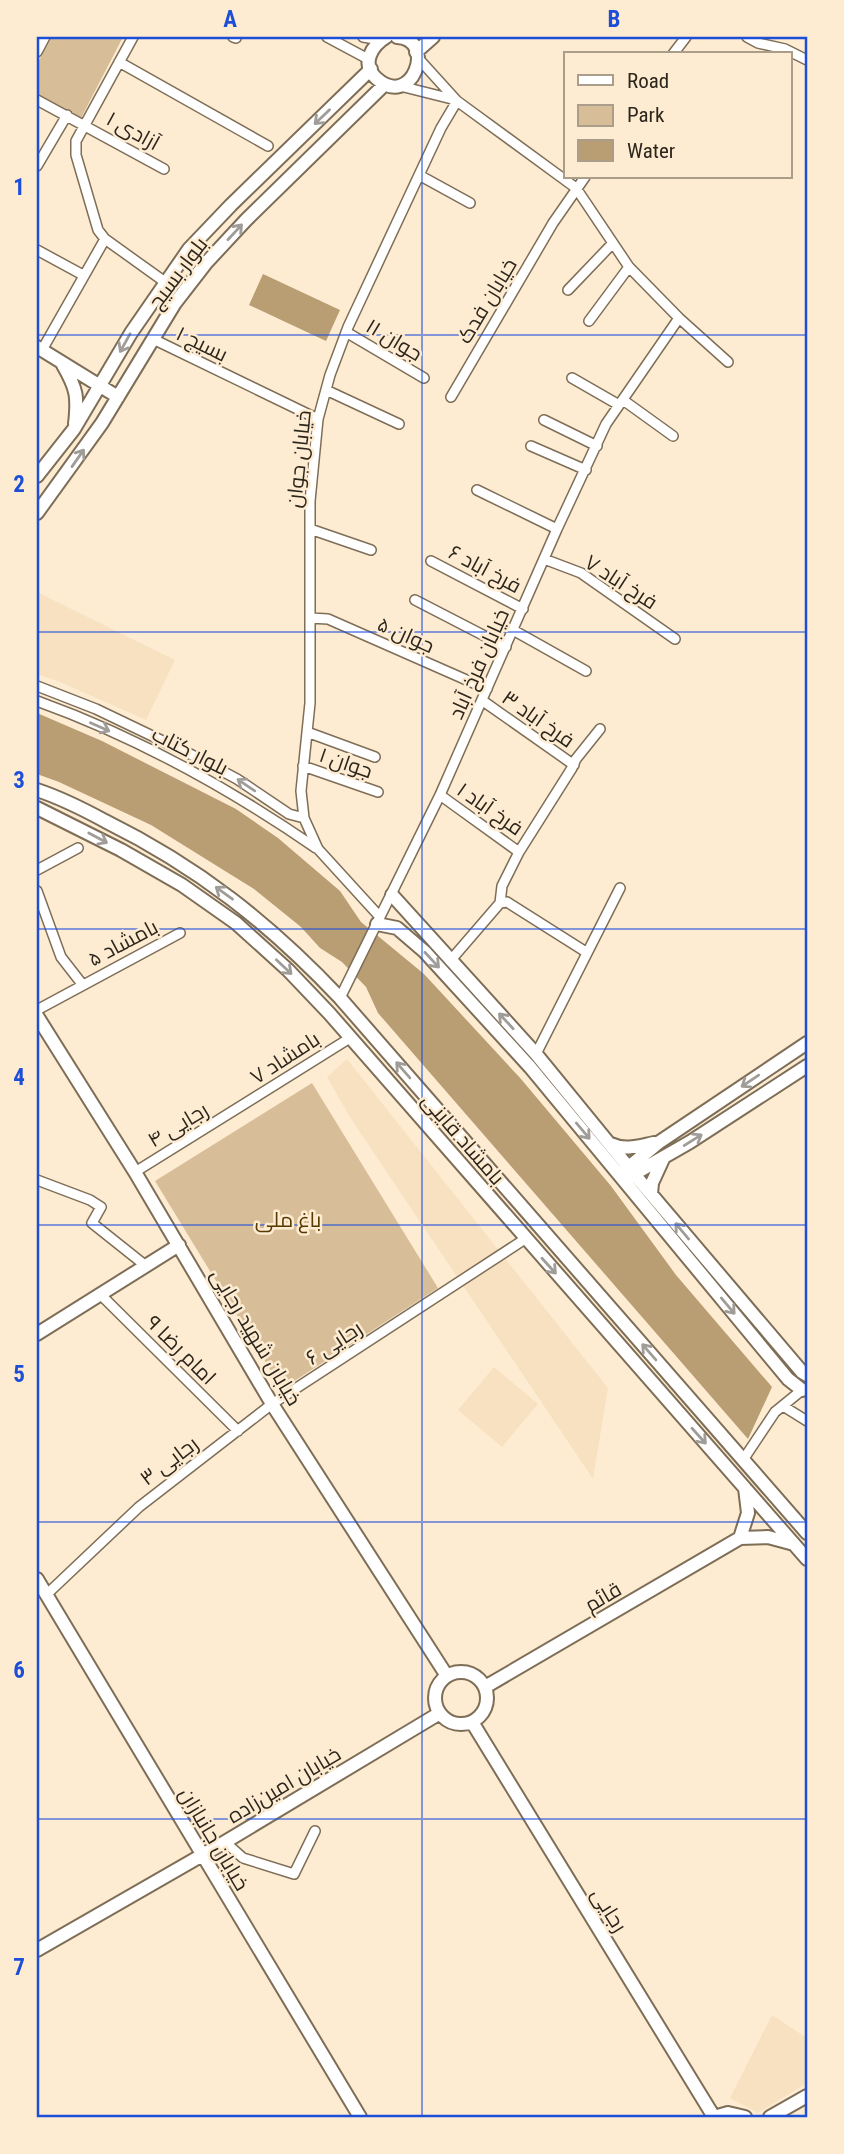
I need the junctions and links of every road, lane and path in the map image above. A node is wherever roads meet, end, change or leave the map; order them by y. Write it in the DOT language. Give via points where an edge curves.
graph roads {
  1 [pos="45,37"];
  2 [pos="133,37"];
  3 [pos="327,37"];
  4 [pos="363,37"];
  5 [pos="397,37"];
  6 [pos="403,37"];
  7 [pos="433,37"];
  8 [pos="686,37"];
  9 [pos="747,37"];
  10 [pos="384,38"];
  11 [pos="37,52"];
  12 [pos="675,52"];
  13 [pos="791,52"];
  14 [pos="417,55"];
  15 [pos="119,62"];
  16 [pos="369,64"];
  17 [pos="384,85"];
  18 [pos="400,86"];
  19 [pos="37,100"];
  20 [pos="457,101"];
  21 [pos="67,115"];
  22 [pos="85,124"];
  23 [pos="268,146"];
  24 [pos="38,159"];
  25 [pos="164,169"];
  26 [pos="419,175"];
  27 [pos="584,178"];
  28 [pos="576,188"];
  29 [pos="470,203"];
  30 [pos="105,239"];
  31 [pos="612,244"];
  32 [pos="37,250"];
  33 [pos="629,267"];
  34 [pos="83,275"];
  35 [pos="165,282"];
  36 [pos="568,289"];
  37 [pos="679,318"];
  38 [pos="589,321"];
  39 [pos="346,332"];
  40 [pos="153,339"];
  41 [pos="40,349"];
  42 [pos="61,362"];
  43 [pos="728,362"];
  44 [pos="572,378"];
  45 [pos="424,379"];
  46 [pos="100,387"];
  47 [pos="326,390"];
  48 [pos="118,397"];
  49 [pos="451,397"];
  50 [pos="621,402"];
  51 [pos="318,419"];
  52 [pos="544,420"];
  53 [pos="399,424"];
  54 [pos="74,429"];
  55 [pos="673,436"];
  56 [pos="530,446"];
  57 [pos="597,446"];
  58 [pos="39,468"];
  59 [pos="586,470"];
  60 [pos="477,490"];
  61 [pos="37,513"];
  62 [pos="310,529"];
  63 [pos="557,529"];
  64 [pos="371,550"];
  65 [pos="544,559"];
  66 [pos="431,561"];
  67 [pos="415,600"];
  68 [pos="523,609"];
  69 [pos="310,618"];
  70 [pos="513,630"];
  71 [pos="675,639"];
  72 [pos="506,646"];
  73 [pos="586,671"];
  74 [pos="37,686"];
  75 [pos="487,689"];
  76 [pos="37,701"];
  77 [pos="483,701"];
  78 [pos="600,729"];
  79 [pos="307,732"];
  80 [pos="375,757"];
  81 [pos="574,765"];
  82 [pos="303,766"];
  83 [pos="37,790"];
  84 [pos="378,792"];
  85 [pos="440,795"];
  86 [pos="37,808"];
  87 [pos="304,818"];
  88 [pos="78,848"];
  89 [pos="318,849"];
  90 [pos="519,852"];
  91 [pos="37,870"];
  92 [pos="620,888"];
  93 [pos="37,891"];
  94 [pos="391,895"];
  95 [pos="500,903"];
  96 [pos="379,921"];
  97 [pos="180,933"];
  98 [pos="586,952"];
  99 [pos="450,961"];
  100 [pos="82,984"];
  101 [pos="340,998"];
  102 [pos="37,1010"];
  103 [pos="37,1016"];
  104 [pos="350,1038"];
  105 [pos="807,1043"];
  106 [pos="536,1054"];
  107 [pos="807,1066"];
  108 [pos="239,1109"];
  109 [pos="609,1143"];
  110 [pos="658,1143"];
  111 [pos="664,1157"];
  112 [pos="135,1172"];
  113 [pos="626,1174"];
  114 [pos="37,1180"];
  115 [pos="651,1195"];
  116 [pos="525,1239"];
  117 [pos="179,1245"];
  118 [pos="146,1266"];
  119 [pos="100,1294"];
  120 [pos="608,1305"];
  121 [pos="594,1317"];
  122 [pos="37,1334"];
  123 [pos="807,1375"];
  124 [pos="805,1389"];
  125 [pos="272,1404"];
  126 [pos="783,1406"];
  127 [pos="807,1421"];
  128 [pos="238,1431"];
  129 [pos="744,1460"];
  130 [pos="745,1488"];
  131 [pos="807,1533"];
  132 [pos="740,1538"];
  133 [pos="794,1544"];
  134 [pos="807,1559"];
  135 [pos="37,1578"];
  136 [pos="46,1595"];
  137 [pos="447,1676"];
  138 [pos="485,1687"];
  139 [pos="440,1713"];
  140 [pos="472,1722"];
  141 [pos="315,1831"];
  142 [pos="225,1842"];
  143 [pos="203,1854"];
  144 [pos="37,1950"];
  145 [pos="807,2096"];
  146 [pos="360,2117"];
  147 [pos="714,2117"];
  148 [pos="745,2117"];
  149 [pos="770,2117"];
  1 -- 11 [label="street"];
  2 -- 15 [label="street"];
  3 -- 16 [label="street"];
  4 -- 10 [label="street"];
  5 -- 6 [label="street"];
  6 -- 14 [label="street"];
  7 -- 14 [label="street"];
  8 -- 12 [label="street"];
  9 -- 13 [label="street"];
  10 -- 16 [label="street, بلوار بسیج" via="374,45"];
  14 -- 18 [label="street" via="413,77"];
  14 -- 20 [label="street"];
  15 -- 22 [label="street"];
  15 -- 23 [label="street"];
  16 -- 17 [label="street" via="372,75"];
  16 -- 35 [label="street, بلوار بسیج, one-way" via="189,249"];
  17 -- 18 [label="street"];
  40 -- 17 [label="street, بلوار بسیج, one-way" via="206,263"];
  18 -- 20 [label="street"];
  19 -- 21 [label="street, آزادی ۱"];
  20 -- 26 [label="street, خیابان جوان"];
  20 -- 28 [label="street"];
  21 -- 22 [label="street, آزادی ۱"];
  21 -- 24 [label="street"];
  22 -- 25 [label="street, آزادی ۱"];
  22 -- 30 [label="street" via="76,141 76,155 94,220"];
  26 -- 29 [label="street"];
  26 -- 39 [label="street, خیابان جوان"];
  27 -- 28 [label="street"];
  28 -- 31 [label="street"];
  28 -- 49 [label="street, خیابان فدک"];
  30 -- 34 [label="street"];
  30 -- 35 [label="street"];
  31 -- 33 [label="street"];
  31 -- 36 [label="street"];
  32 -- 34 [label="street"];
  33 -- 37 [label="street"];
  33 -- 38 [label="street"];
  34 -- 41 [label="street"];
  35 -- 46 [label="street, بلوار بسیج, one-way"];
  37 -- 43 [label="street"];
  37 -- 50 [label="street, خیابان فرخ آباد"];
  39 -- 45 [label="street, جوان ۱۱"];
  39 -- 47 [label="street, خیابان جوان"];
  40 -- 48 [label="street, بلوار بسیج"];
  40 -- 51 [label="street, بسیج ۱"];
  41 -- 42 [label="street"];
  42 -- 46 [label="street"];
  42 -- 54 [label="street" via="78,399"];
  44 -- 50 [label="street"];
  46 -- 48 [label="street"];
  46 -- 54 [label="street, بلوار بسیج"];
  47 -- 51 [label="street, خیابان جوان"];
  47 -- 53 [label="street"];
  61 -- 48 [label="street, بلوار بسیج, one-way"];
  50 -- 55 [label="street"];
  50 -- 57 [label="street, خیابان فرخ آباد"];
  51 -- 62 [label="street, خیابان جوان"];
  52 -- 57 [label="street"];
  54 -- 58 [label="street, بلوار بسیج"];
  56 -- 59 [label="street"];
  57 -- 59 [label="street, خیابان فرخ آباد"];
  59 -- 63 [label="street, خیابان فرخ آباد"];
  60 -- 63 [label="street"];
  62 -- 64 [label="street"];
  62 -- 69 [label="street, خیابان جوان"];
  63 -- 65 [label="street, خیابان فرخ آباد"];
  65 -- 68 [label="street, خیابان فرخ آباد"];
  65 -- 71 [label="street, فرخ آباد ۷" via="581,573"];
  66 -- 68 [label="street, فرخ آباد ۶"];
  67 -- 72 [label="street"];
  68 -- 70 [label="street, خیابان فرخ آباد"];
  69 -- 75 [label="street, جوان ۵" via="328,619"];
  69 -- 79 [label="street, خیابان جوان"];
  70 -- 72 [label="street, خیابان فرخ آباد"];
  70 -- 73 [label="street"];
  72 -- 75 [label="street, خیابان فرخ آباد"];
  87 -- 74 [label="street, بلوار کتاب, one-way" via="289,814 192,755"];
  75 -- 77 [label="street, خیابان فرخ آباد"];
  76 -- 89 [label="street, بلوار کتاب, one-way" via="160,754 225,788"];
  77 -- 81 [label="street, فرخ آباد ۳"];
  77 -- 85 [label="street, خیابان فرخ آباد"];
  78 -- 81 [label="street"];
  79 -- 80 [label="street"];
  79 -- 82 [label="street, خیابان جوان"];
  81 -- 90 [label="street"];
  82 -- 84 [label="street, جوان ۱"];
  82 -- 87 [label="street, خیابان جوان"];
  101 -- 83 [label="street, بامشاد قاینی, one-way" via="244,907 193,871 128,832"];
  85 -- 90 [label="street, فرخ آباد ۱"];
  85 -- 94 [label="street, خیابان فرخ آباد"];
  86 -- 104 [label="street, بامشاد قاینی, one-way" via="182,884 236,923 288,970"];
  87 -- 89 [label="street, خیابان جوان"];
  88 -- 91 [label="street"];
  89 -- 96 [label="street"];
  90 -- 95 [label="street" via="502,886"];
  92 -- 98 [label="street"];
  93 -- 100 [label="street" via="61,957"];
  94 -- 96 [label="street, خیابان فرخ آباد"];
  94 -- 99 [label="street"];
  95 -- 98 [label="street" via="507,902"];
  95 -- 99 [label="street"];
  96 -- 101 [label="street, خیابان فرخ آباد"];
  96 -- 113 [label="street, one-way" via="397,928 425,953"];
  97 -- 100 [label="street, بامشاد ۵"];
  98 -- 106 [label="street"];
  106 -- 99 [label="street, one-way"];
  100 -- 102 [label="street, بامشاد ۵"];
  120 -- 101 [label="street, بامشاد قاینی, one-way"];
  103 -- 112 [label="street, خیابان شهید رجایی"];
  104 -- 108 [label="street, بامشاد ۷"];
  104 -- 116 [label="street, بامشاد قاینی"];
  105 -- 110 [label="street, one-way"];
  106 -- 109 [label="street"];
  111 -- 107 [label="street, one-way"];
  108 -- 112 [label="street, رجایی ۴"];
  109 -- 110 [label="street" via="632,1148"];
  109 -- 113 [label="street"];
  110 -- 113 [label="street"];
  111 -- 113 [label="street"];
  111 -- 115 [label="street"];
  112 -- 117 [label="street, خیابان شهید رجایی"];
  113 -- 115 [label="street"];
  113 -- 124 [label="street, one-way" via="788,1379"];
  114 -- 118 [label="street" via="101,1208 92,1223"];
  123 -- 115 [label="street, one-way"];
  116 -- 121 [label="street, بامشاد قاینی, one-way"];
  116 -- 125 [label="street, رجایی ۶"];
  117 -- 118 [label="street"];
  117 -- 125 [label="street, خیابان شهید رجایی"];
  118 -- 119 [label="street"];
  119 -- 122 [label="street"];
  119 -- 128 [label="street, امام رضا ۹"];
  120 -- 121 [label="street"];
  129 -- 120 [label="street, بامشاد قاینی, one-way"];
  121 -- 130 [label="street, بامشاد قاینی, one-way"];
  124 -- 126 [label="street"];
  125 -- 128 [label="street, رجایی ۳"];
  125 -- 137 [label="street, خیابان شهید رجایی"];
  126 -- 127 [label="street"];
  126 -- 129 [label="street"];
  128 -- 136 [label="street, رجایی ۳" via="139,1507"];
  129 -- 131 [label="street, بامشاد قاینی"];
  130 -- 132 [label="street" via="748,1513"];
  130 -- 133 [label="street, بامشاد قاینی"];
  132 -- 133 [label="street" via="768,1537"];
  132 -- 138 [label="street, قائم"];
  133 -- 134 [label="street, بامشاد قاینی"];
  135 -- 136 [label="street, خیابان جانبازان"];
  136 -- 143 [label="street, خیابان جانبازان"];
  137 -- 138 [label="street" via="468,1672"];
  137 -- 139 [label="street" via="436,1690"];
  138 -- 140 [label="street" via="486,1707"];
  139 -- 140 [label="street" via="452,1722"];
  139 -- 142 [label="street, خیابان امین‌زاده"];
  140 -- 147 [label="street, رجایی"];
  141 -- 142 [label="street" via="294,1874 243,1858"];
  142 -- 143 [label="street, خیابان امین‌زاده"];
  143 -- 144 [label="street, خیابان امین‌زاده"];
  143 -- 146 [label="street, خیابان جانبازان"];
  145 -- 149 [label="street"];
  147 -- 148 [label="street" via="728,2113"];
}
